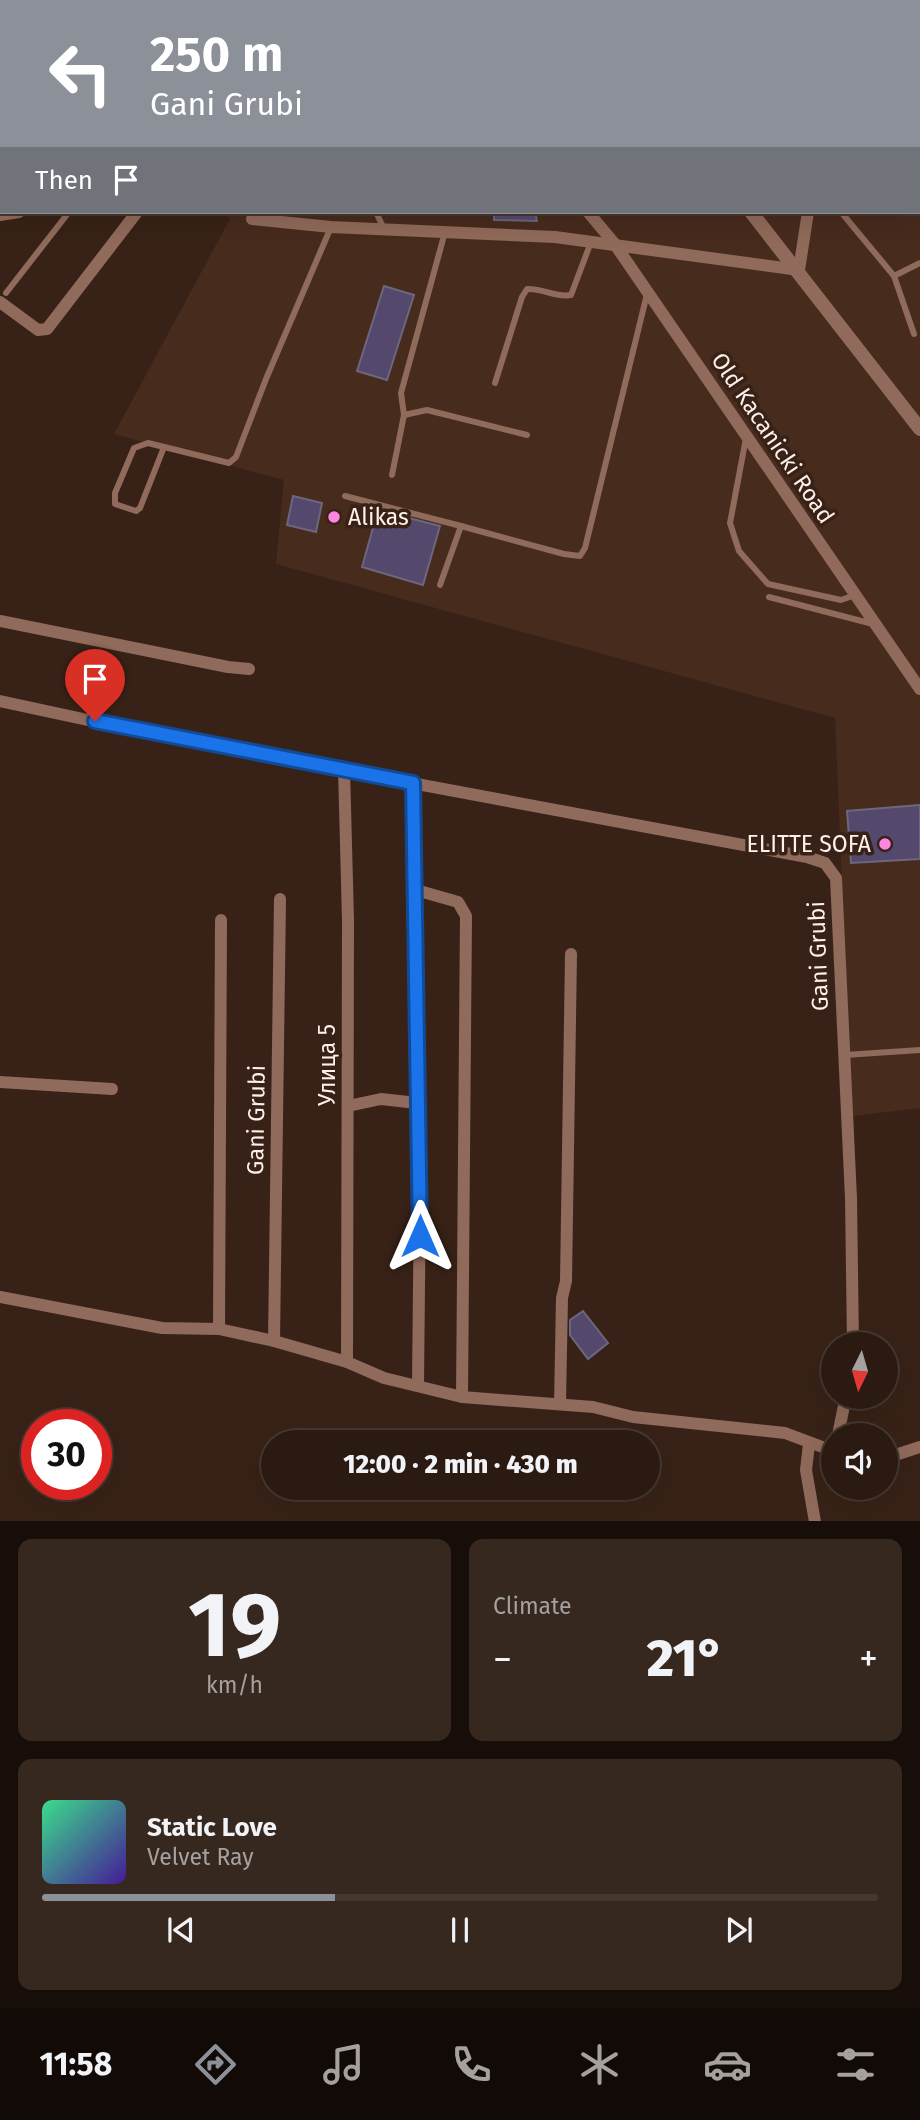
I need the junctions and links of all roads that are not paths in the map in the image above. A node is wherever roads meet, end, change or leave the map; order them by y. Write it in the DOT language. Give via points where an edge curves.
graph roads {
  1 [pos="67,214"];
  2 [pos="135,214"];
  3 [pos="377,214"];
  4 [pos="590,214"];
  5 [pos="753,214"];
  6 [pos="808,214"];
  7 [pos="843,214"];
  8 [pos="252,219"];
  9 [pos="331,227"];
  10 [pos="384,229"];
  11 [pos="445,232"];
  12 [pos="591,240"];
  13 [pos="614,243"];
  14 [pos="920,263"];
  15 [pos="799,270"];
  16 [pos="894,276"];
  17 [pos="648,292"];
  18 [pos="3,298"];
  19 [pos="914,334"];
  20 [pos="495,383"];
  21 [pos="404,415"];
  22 [pos="920,429"];
  23 [pos="527,435"];
  24 [pos="746,436"];
  25 [pos="164,447"];
  26 [pos="392,475"];
  27 [pos="345,496"];
  28 [pos="461,526"];
  29 [pos="440,585"];
  30 [pos="855,594"];
  31 [pos="769,597"];
  32 [pos="0,621"];
  33 [pos="875,624"];
  34 [pos="249,669"];
  35 [pos="920,690"];
  36 [pos="0,701"];
  37 [pos="344,769"];
  38 [pos="413,783"];
  39 [pos="416,890"];
  40 [pos="281,899"];
  41 [pos="221,920"];
  42 [pos="571,954"];
  43 [pos="920,1049"];
  44 [pos="842,1056"];
  45 [pos="0,1082"];
  46 [pos="112,1089"];
  47 [pos="417,1103"];
  48 [pos="348,1106"];
  49 [pos="0,1297"];
  50 [pos="219,1329"];
  51 [pos="853,1332"];
  52 [pos="274,1341"];
  53 [pos="347,1362"];
  54 [pos="418,1385"];
  55 [pos="462,1397"];
  56 [pos="561,1404"];
  57 [pos="809,1444"];
  58 [pos="920,1447"];
  59 [pos="821,1448"];
  60 [pos="898,1454"];
  61 [pos="815,1521"];
  1 -- 18 [label="lane"];
  2 -- 18 [label="street" via="47,329 38,330"];
  3 -- 10 [label="lane"];
  4 -- 13 [label="street, Old Kacanicki Road"];
  5 -- 15 [label="street"];
  6 -- 15 [label="street"];
  7 -- 16 [label="lane"];
  8 -- 9 [label="street"];
  9 -- 10 [label="street"];
  9 -- 25 [label="lane" via="236,457 229,463"];
  10 -- 11 [label="street"];
  11 -- 12 [label="street"];
  11 -- 21 [label="lane" via="401,393"];
  12 -- 13 [label="street"];
  12 -- 20 [label="lane" via="571,295 527,289"];
  13 -- 15 [label="street"];
  13 -- 17 [label="street, Old Kacanicki Road"];
  14 -- 16 [label="lane"];
  15 -- 22 [label="street"];
  16 -- 19 [label="lane"];
  17 -- 24 [label="street, Old Kacanicki Road"];
  17 -- 28 [label="lane" via="585,548 579,556"];
  21 -- 23 [label="lane" via="427,410"];
  21 -- 26 [label="lane"];
  24 -- 30 [label="street, Old Kacanicki Road"];
  24 -- 30 [label="lane" via="730,523 739,551 768,584 841,600"];
  25 -- 25 [label="lane" via="143,443 134,448 115,493 115,504 136,511 140,508"];
  27 -- 28 [label="lane"];
  28 -- 29 [label="lane"];
  30 -- 33 [label="street, Old Kacanicki Road"];
  31 -- 33 [label="lane"];
  32 -- 34 [label="street"];
  33 -- 35 [label="street, Old Kacanicki Road"];
  36 -- 37 [label="street, Gani Grubi"];
  37 -- 38 [label="street, Gani Grubi"];
  37 -- 48 [label="street, Улица 5"];
  38 -- 39 [label="street"];
  38 -- 44 [label="street, Gani Grubi" via="825,863 836,878"];
  39 -- 47 [label="street"];
  39 -- 55 [label="street" via="458,902 466,915"];
  40 -- 52 [label="street, Gani Grubi"];
  41 -- 50 [label="street, Gani Grubi"];
  42 -- 56 [label="street"];
  43 -- 44 [label="lane"];
  44 -- 51 [label="street, Gani Grubi"];
  45 -- 46 [label="street"];
  47 -- 48 [label="street" via="382,1099"];
  47 -- 54 [label="street"];
  48 -- 53 [label="street, Улица 5"];
  49 -- 50 [label="street" via="112,1321"];
  50 -- 52 [label="street"];
  52 -- 53 [label="street"];
  53 -- 54 [label="street" via="384,1378"];
  54 -- 55 [label="street"];
  55 -- 56 [label="street"];
  56 -- 57 [label="street" via="645,1419 785,1433"];
  57 -- 59 [label="street"];
  57 -- 61 [label="street" via="806,1470"];
  58 -- 60 [label="street"];
}
